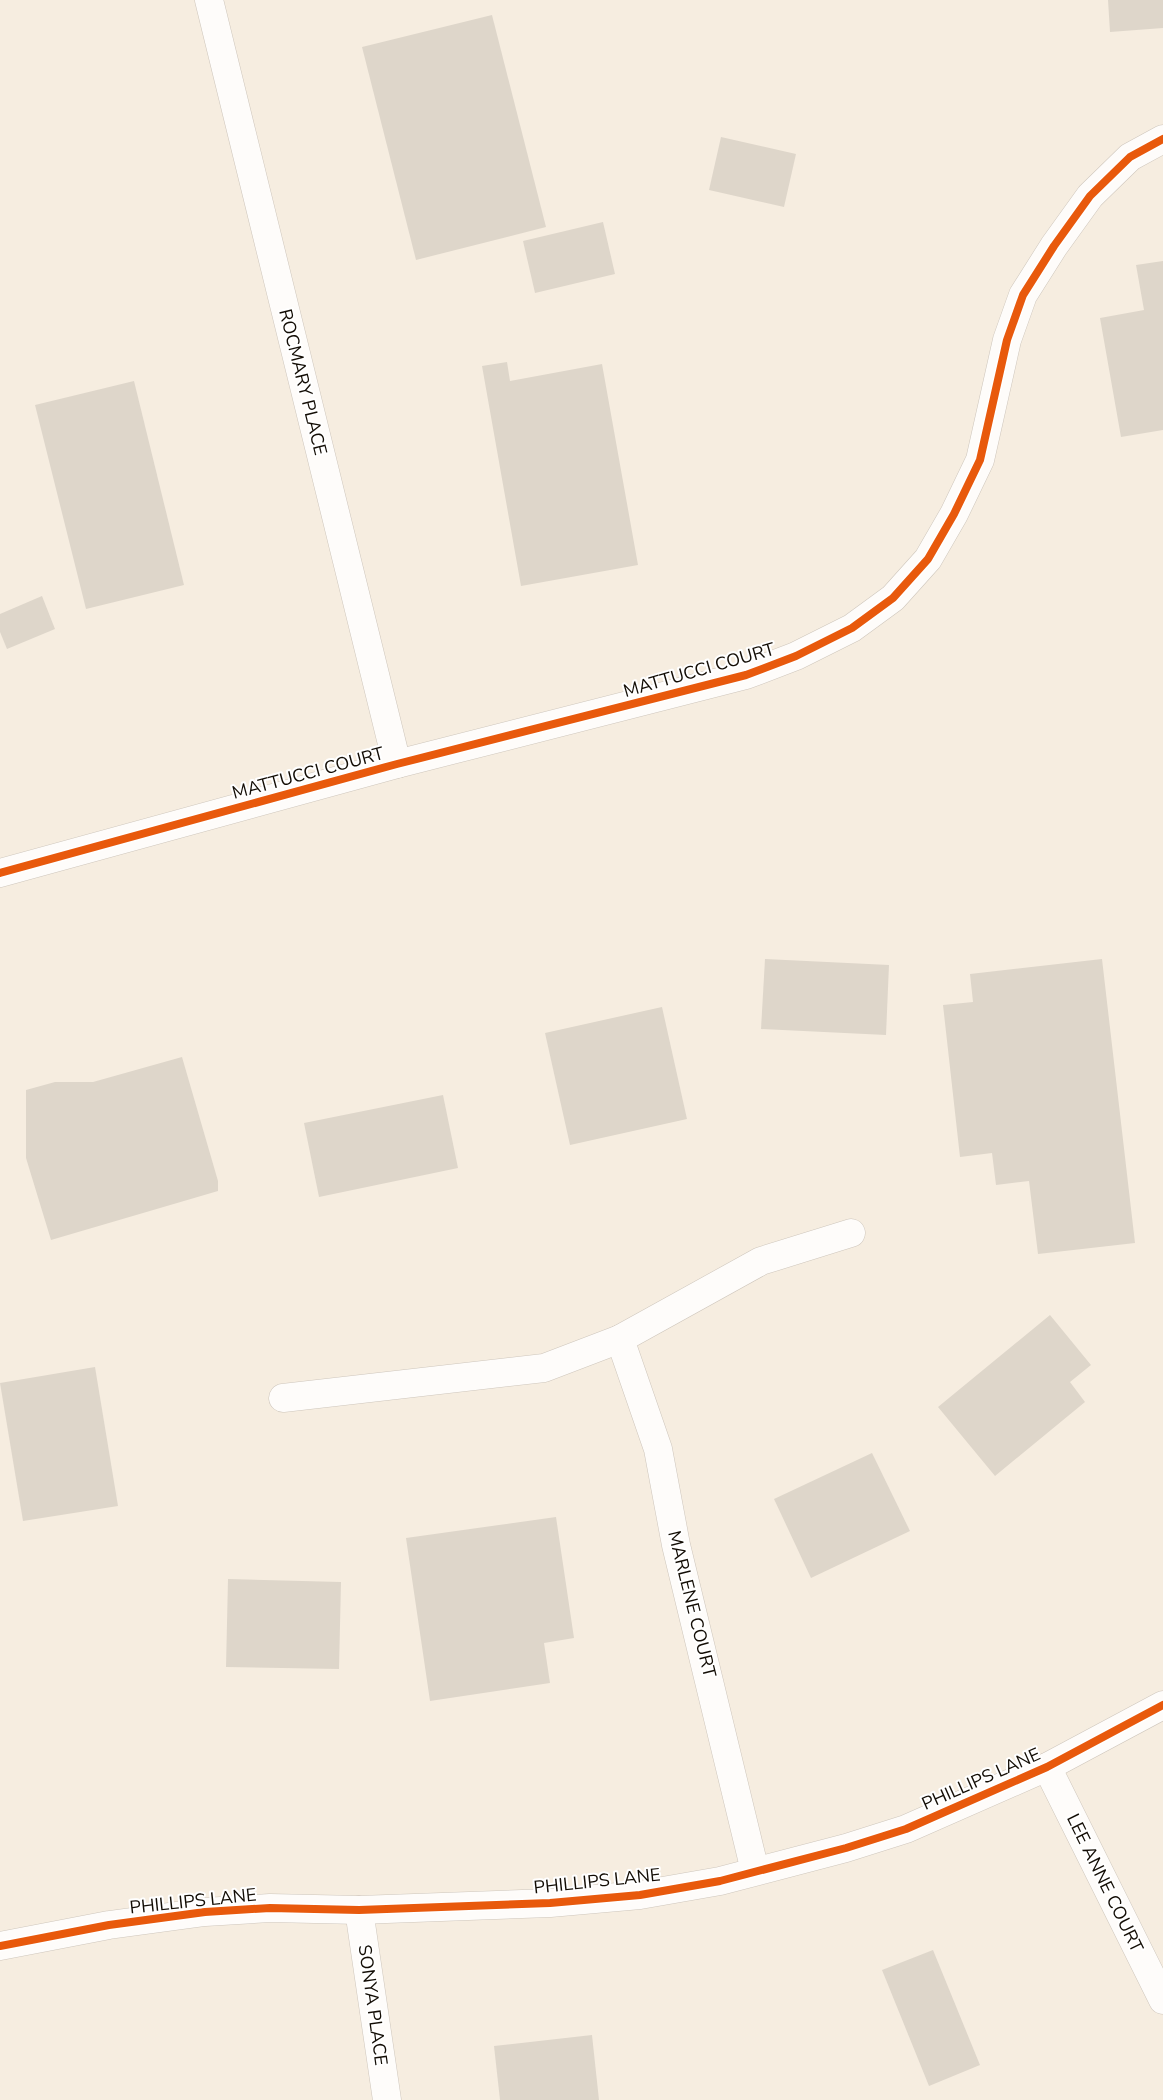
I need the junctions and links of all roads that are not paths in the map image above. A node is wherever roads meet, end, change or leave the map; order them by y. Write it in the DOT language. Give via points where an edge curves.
graph roads {
  1 [pos="209,0"];
  2 [pos="1163,139"];
  3 [pos="397,764"];
  4 [pos="0,873"];
  5 [pos="852,1233"];
  6 [pos="620,1339"];
  7 [pos="283,1398"];
  8 [pos="1163,1705"];
  9 [pos="1047,1767"];
  10 [pos="755,1871"];
  11 [pos="359,1910"];
  12 [pos="0,1946"];
  13 [pos="1163,2000"];
  14 [pos="387,2100"];
  1 -- 3 [label="street, ROCMARY PLACE"];
  2 -- 3 [label="street, MATTUCCI COURT" via="1130,157 1090,196 1023,295 1007,340 980,460 928,559 893,598 852,628 796,656 746,675"];
  3 -- 4 [label="street, MATTUCCI COURT"];
  5 -- 6 [label="street" via="761,1261"];
  6 -- 7 [label="street" via="544,1368"];
  6 -- 10 [label="street, MARLENE COURT" via="658,1449 676,1545"];
  8 -- 9 [label="street, PHILLIPS LANE"];
  9 -- 10 [label="street, PHILLIPS LANE" via="906,1829"];
  9 -- 13 [label="street, LEE ANNE COURT"];
  10 -- 11 [label="street, PHILLIPS LANE" via="720,1881 622,1896 550,1903"];
  11 -- 12 [label="street, PHILLIPS LANE" via="270,1908 205,1912 109,1925"];
  11 -- 14 [label="street, SONYA PLACE"];
}
